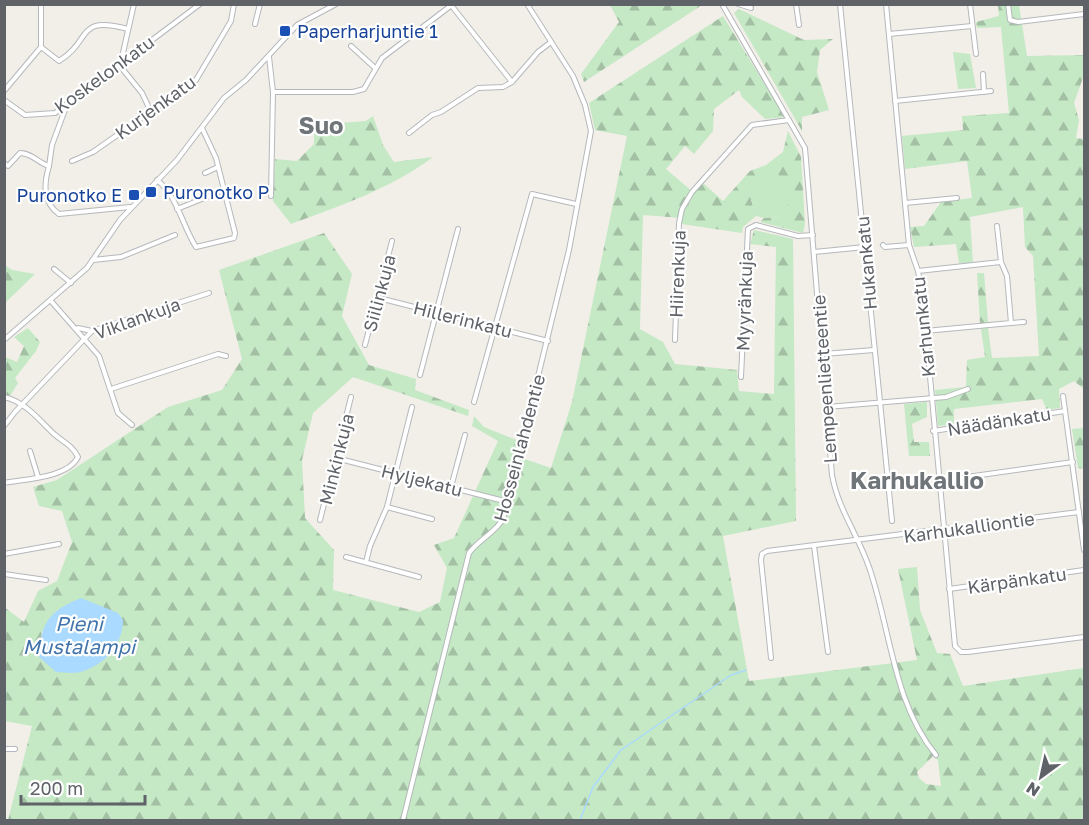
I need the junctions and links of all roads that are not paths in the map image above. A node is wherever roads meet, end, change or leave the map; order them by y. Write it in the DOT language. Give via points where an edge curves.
graph roads {
  1 [pos="41,4"];
  2 [pos="134,4"];
  3 [pos="200,4"];
  4 [pos="234,4"];
  5 [pos="260,4"];
  6 [pos="336,4"];
  7 [pos="527,4"];
  8 [pos="722,4"];
  9 [pos="738,4"];
  10 [pos="796,4"];
  11 [pos="840,4"];
  12 [pos="886,4"];
  13 [pos="970,4"];
  14 [pos="1008,4"];
  15 [pos="452,5"];
  16 [pos="751,8"];
  17 [pos="1084,14"];
  18 [pos="255,24"];
  19 [pos="799,25"];
  20 [pos="972,26"];
  21 [pos="128,29"];
  22 [pos="889,34"];
  23 [pos="551,42"];
  24 [pos="351,46"];
  25 [pos="40,47"];
  26 [pos="976,54"];
  27 [pos="268,56"];
  28 [pos="120,66"];
  29 [pos="375,68"];
  30 [pos="983,74"];
  31 [pos="512,82"];
  32 [pos="4,91"];
  33 [pos="991,91"];
  34 [pos="273,92"];
  35 [pos="984,92"];
  36 [pos="4,100"];
  37 [pos="895,101"];
  38 [pos="66,107"];
  39 [pos="152,112"];
  40 [pos="790,120"];
  41 [pos="202,128"];
  42 [pos="409,133"];
  43 [pos="72,161"];
  44 [pos="4,163"];
  45 [pos="49,166"];
  46 [pos="218,168"];
  47 [pos="205,173"];
  48 [pos="158,180"];
  49 [pos="224,190"];
  50 [pos="271,196"];
  51 [pos="957,198"];
  52 [pos="905,203"];
  53 [pos="576,204"];
  54 [pos="130,207"];
  55 [pos="177,209"];
  56 [pos="997,226"];
  57 [pos="458,229"];
  58 [pos="175,235"];
  59 [pos="813,235"];
  60 [pos="392,240"];
  61 [pos="909,244"];
  62 [pos="883,245"];
  63 [pos="865,247"];
  64 [pos="814,252"];
  65 [pos="93,260"];
  66 [pos="1000,262"];
  67 [pos="54,269"];
  68 [pos="918,271"];
  69 [pos="71,283"];
  70 [pos="209,293"];
  71 [pos="379,298"];
  72 [pos="51,301"];
  73 [pos="437,312"];
  74 [pos="1024,322"];
  75 [pos="1011,323"];
  76 [pos="75,326"];
  77 [pos="495,327"];
  78 [pos="92,331"];
  79 [pos="926,331"];
  80 [pos="85,339"];
  81 [pos="4,340"];
  82 [pos="675,340"];
  83 [pos="548,341"];
  84 [pos="365,345"];
  85 [pos="874,350"];
  86 [pos="823,354"];
  87 [pos="226,356"];
  88 [pos="420,375"];
  89 [pos="741,377"];
  90 [pos="111,389"];
  91 [pos="968,389"];
  92 [pos="1063,396"];
  93 [pos="4,397"];
  94 [pos="351,397"];
  95 [pos="931,398"];
  96 [pos="474,402"];
  97 [pos="880,402"];
  98 [pos="22,405"];
  99 [pos="412,407"];
  100 [pos="827,407"];
  101 [pos="1065,411"];
  102 [pos="132,425"];
  103 [pos="4,426"];
  104 [pos="933,431"];
  105 [pos="465,435"];
  106 [pos="30,451"];
  107 [pos="336,458"];
  108 [pos="1073,462"];
  109 [pos="394,473"];
  110 [pos="38,477"];
  111 [pos="938,481"];
  112 [pos="4,483"];
  113 [pos="450,487"];
  114 [pos="508,502"];
  115 [pos="387,507"];
  116 [pos="1079,512"];
  117 [pos="432,519"];
  118 [pos="320,520"];
  119 [pos="892,521"];
  120 [pos="942,531"];
  121 [pos="860,540"];
  122 [pos="59,544"];
  123 [pos="814,546"];
  124 [pos="1084,550"];
  125 [pos="4,554"];
  126 [pos="346,557"];
  127 [pos="366,562"];
  128 [pos="1084,570"];
  129 [pos="4,574"];
  130 [pos="419,577"];
  131 [pos="46,580"];
  132 [pos="949,589"];
  133 [pos="1084,637"];
  134 [pos="828,652"];
  135 [pos="771,658"];
  136 [pos="4,749"];
  137 [pos="15,749"];
  138 [pos="936,755"];
  139 [pos="403,820"];
  1 -- 25 [label="street"];
  2 -- 21 [label="street"];
  3 -- 28 [label="street, Koskelonkatu"];
  4 -- 39 [label="street, Kurjenkatu" via="234,16 202,73"];
  5 -- 18 [label="street"];
  6 -- 27 [label="street" via="297,25"];
  7 -- 23 [label="street"];
  8 -- 40 [label="street, Lempeenlietteentie"];
  9 -- 16 [label="street"];
  10 -- 19 [label="street"];
  11 -- 63 [label="street, Hukankatu"];
  12 -- 22 [label="street, Karhunkatu"];
  13 -- 20 [label="street"];
  14 -- 17 [label="street" via="1010,20"];
  15 -- 29 [label="street" via="382,58"];
  15 -- 31 [label="street"];
  20 -- 22 [label="street"];
  20 -- 26 [label="street"];
  21 -- 25 [label="street" via="106,24 92,26 59,60"];
  21 -- 28 [label="street"];
  22 -- 37 [label="street, Karhunkatu"];
  23 -- 31 [label="street"];
  23 -- 53 [label="street, Hosseinlahdentie" via="573,76 591,131"];
  24 -- 29 [label="street"];
  25 -- 32 [label="street"];
  27 -- 34 [label="street"];
  27 -- 41 [label="street" via="224,98"];
  28 -- 38 [label="street, Koskelonkatu"];
  28 -- 39 [label="street"];
  29 -- 34 [label="street" via="364,89 353,92"];
  30 -- 35 [label="street"];
  31 -- 42 [label="street" via="503,87 478,88"];
  33 -- 35 [label="street"];
  34 -- 50 [label="street"];
  35 -- 37 [label="street"];
  36 -- 38 [label="street, Koskelonkatu" via="32,117"];
  37 -- 52 [label="street, Karhunkatu"];
  38 -- 45 [label="street"];
  39 -- 43 [label="street, Kurjenkatu" via="93,152"];
  40 -- 59 [label="street, Lempeenlietteentie" via="805,148"];
  40 -- 82 [label="street, Hiirenkuja" via="753,125 692,192 682,209"];
  41 -- 46 [label="street"];
  41 -- 48 [label="street"];
  44 -- 45 [label="street" via="8,166 20,153 27,153"];
  45 -- 54 [label="street" via="45,192 48,203 59,214"];
  46 -- 47 [label="street"];
  46 -- 49 [label="street"];
  48 -- 54 [label="street"];
  48 -- 55 [label="street" via="174,196"];
  49 -- 55 [label="street"];
  49 -- 55 [label="street" via="234,238 198,248"];
  51 -- 52 [label="street"];
  52 -- 61 [label="street, Karhunkatu"];
  53 -- 77 [label="street" via="532,194"];
  53 -- 83 [label="street, Hosseinlahdentie"];
  54 -- 65 [label="street"];
  56 -- 66 [label="street"];
  57 -- 73 [label="street"];
  58 -- 65 [label="street" via="121,257"];
  59 -- 64 [label="street, Lempeenlietteentie"];
  59 -- 89 [label="street, Myyränkuja" via="798,236 751,226 746,237"];
  60 -- 71 [label="street, Siilinkuja"];
  61 -- 62 [label="street"];
  61 -- 68 [label="street, Karhunkatu"];
  63 -- 64 [label="street"];
  63 -- 85 [label="street, Hukankatu"];
  64 -- 86 [label="street, Lempeenlietteentie"];
  65 -- 69 [label="street"];
  66 -- 68 [label="street"];
  66 -- 75 [label="street" via="1007,276"];
  67 -- 69 [label="street"];
  68 -- 79 [label="street, Karhunkatu"];
  69 -- 72 [label="street"];
  70 -- 78 [label="street, Viklankuja"];
  71 -- 73 [label="street, Hillerinkatu"];
  71 -- 84 [label="street, Siilinkuja"];
  72 -- 76 [label="street"];
  72 -- 81 [label="street"];
  73 -- 77 [label="street, Hillerinkatu"];
  73 -- 88 [label="street"];
  74 -- 75 [label="street"];
  75 -- 79 [label="street"];
  76 -- 78 [label="street"];
  76 -- 80 [label="street"];
  77 -- 83 [label="street, Hillerinkatu"];
  77 -- 96 [label="street"];
  78 -- 80 [label="street, Viklankuja"];
  79 -- 95 [label="street, Karhunkatu"];
  80 -- 90 [label="street" via="99,356"];
  80 -- 98 [label="street, Viklankuja"];
  83 -- 114 [label="street, Hosseinlahdentie"];
  85 -- 86 [label="street"];
  85 -- 97 [label="street, Hukankatu"];
  86 -- 100 [label="street, Lempeenlietteentie"];
  87 -- 90 [label="street" via="218,354"];
  90 -- 102 [label="street" via="118,413"];
  91 -- 95 [label="street" via="955,396"];
  92 -- 101 [label="street"];
  93 -- 98 [label="street"];
  94 -- 107 [label="street, Minkinkuja"];
  95 -- 97 [label="street"];
  95 -- 104 [label="street, Karhunkatu"];
  97 -- 100 [label="street"];
  97 -- 119 [label="street, Hukankatu"];
  98 -- 103 [label="street, Viklankuja"];
  98 -- 110 [label="street" via="41,418 78,457 64,469"];
  99 -- 109 [label="street"];
  100 -- 121 [label="street, Lempeenlietteentie" via="836,496"];
  101 -- 104 [label="street, Näädänkatu"];
  101 -- 108 [label="street"];
  104 -- 111 [label="street, Karhunkatu"];
  105 -- 113 [label="street"];
  106 -- 110 [label="street"];
  107 -- 109 [label="street, Hyljekatu"];
  107 -- 118 [label="street, Minkinkuja"];
  108 -- 111 [label="street"];
  108 -- 116 [label="street"];
  109 -- 113 [label="street, Hyljekatu"];
  109 -- 115 [label="street"];
  110 -- 112 [label="street"];
  111 -- 120 [label="street, Karhunkatu"];
  113 -- 114 [label="street, Hyljekatu"];
  114 -- 139 [label="street, Hosseinlahdentie" via="496,531 474,545 469,553"];
  115 -- 117 [label="street"];
  115 -- 127 [label="street"];
  116 -- 120 [label="street, Karhukalliontie"];
  116 -- 124 [label="street"];
  120 -- 121 [label="street, Karhukalliontie"];
  120 -- 132 [label="street, Karhunkatu"];
  121 -- 123 [label="street, Karhukalliontie"];
  121 -- 138 [label="street, Lempeenlietteentie" via="908,710 921,738"];
  122 -- 125 [label="street"];
  123 -- 134 [label="street"];
  123 -- 135 [label="street, Karhukalliontie" via="762,554"];
  126 -- 127 [label="street"];
  127 -- 130 [label="street"];
  128 -- 132 [label="street, Kärpänkatu"];
  129 -- 131 [label="street"];
  132 -- 133 [label="street, Karhunkatu" via="957,650 968,652"];
  136 -- 137 [label="street"];
}
